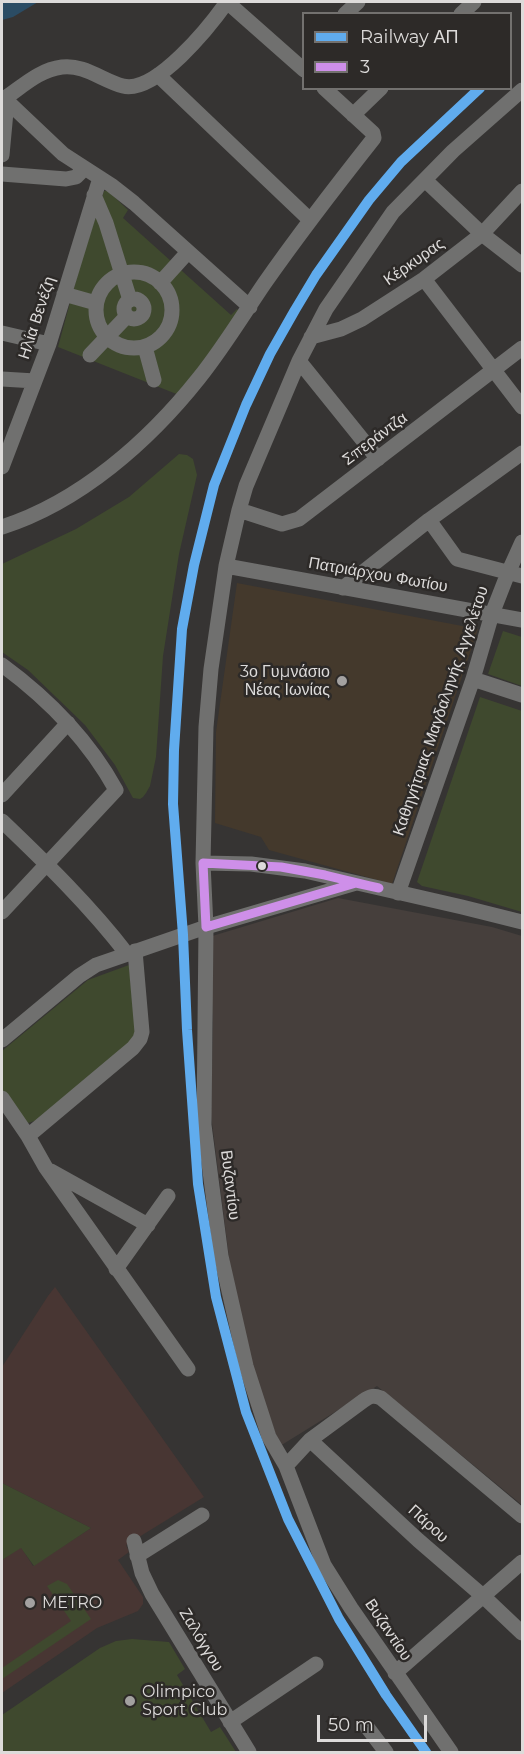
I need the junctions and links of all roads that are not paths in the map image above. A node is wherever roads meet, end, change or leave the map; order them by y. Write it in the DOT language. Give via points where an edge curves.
graph roads {
  1 [pos="227,2"];
  2 [pos="300,60"];
  3 [pos="158,75"];
  4 [pos="326,90"];
  5 [pos="379,90"];
  6 [pos="522,90"];
  7 [pos="5,100"];
  8 [pos="353,115"];
  9 [pos="2,155"];
  10 [pos="84,169"];
  11 [pos="2,174"];
  12 [pos="100,178"];
  13 [pos="425,180"];
  14 [pos="522,191"];
  15 [pos="94,195"];
  16 [pos="310,220"];
  17 [pos="482,234"];
  18 [pos="188,252"];
  19 [pos="522,265"];
  20 [pos="122,274"];
  21 [pos="423,279"];
  22 [pos="160,283"];
  23 [pos="64,294"];
  24 [pos="130,300"];
  25 [pos="96,303"];
  26 [pos="250,307"];
  27 [pos="143,313"];
  28 [pos="127,316"];
  29 [pos="171,320"];
  30 [pos="2,333"];
  31 [pos="107,337"];
  32 [pos="311,337"];
  33 [pos="49,344"];
  34 [pos="145,347"];
  35 [pos="522,348"];
  36 [pos="90,355"];
  37 [pos="299,361"];
  38 [pos="494,370"];
  39 [pos="2,379"];
  40 [pos="154,380"];
  41 [pos="35,381"];
  42 [pos="522,407"];
  43 [pos="522,453"];
  44 [pos="378,459"];
  45 [pos="2,466"];
  46 [pos="239,510"];
  47 [pos="429,520"];
  48 [pos="2,527"];
  49 [pos="522,542"];
  50 [pos="226,566"];
  51 [pos="515,574"];
  52 [pos="343,588"];
  53 [pos="492,614"];
  54 [pos="522,620"];
  55 [pos="2,665"];
  56 [pos="473,679"];
  57 [pos="522,695"];
  58 [pos="68,723"];
  59 [pos="2,795"];
  60 [pos="2,821"];
  61 [pos="203,863"];
  62 [pos="46,864"];
  63 [pos="357,883"];
  64 [pos="398,893"];
  65 [pos="2,912"];
  66 [pos="522,922"];
  67 [pos="206,927"];
  68 [pos="131,952"];
  69 [pos="2,1040"];
  70 [pos="2,1098"];
  71 [pos="27,1136"];
  72 [pos="46,1168"];
  73 [pos="168,1196"];
  74 [pos="148,1226"];
  75 [pos="117,1269"];
  76 [pos="188,1369"];
  77 [pos="310,1440"];
  78 [pos="286,1466"];
  79 [pos="202,1515"];
  80 [pos="522,1516"];
  81 [pos="522,1562"];
  82 [pos="484,1597"];
  83 [pos="522,1633"];
  84 [pos="316,1664"];
  85 [pos="395,1673"];
  86 [pos="230,1722"];
  87 [pos="366,1727"];
  88 [pos="249,1752"];
  89 [pos="386,1752"];
  90 [pos="451,1752"];
  1 -- 2 [label="street"];
  1 -- 3 [label="street" via="195,42"];
  3 -- 7 [label="street" via="130,87 74,67 61,67 39,74"];
  3 -- 16 [label="street"];
  4 -- 8 [label="street"];
  5 -- 8 [label="street"];
  6 -- 13 [label="street"];
  7 -- 9 [label="street"];
  7 -- 10 [label="street" via="54,147"];
  8 -- 16 [label="street" via="374,138"];
  10 -- 11 [label="street" via="76,177 66,179"];
  10 -- 12 [label="street"];
  12 -- 15 [label="street, Ηλία Βενέζη"];
  12 -- 18 [label="street"];
  13 -- 17 [label="street"];
  13 -- 32 [label="street" via="387,221"];
  14 -- 17 [label="street, Κέρκυρας"];
  15 -- 20 [label="street"];
  15 -- 23 [label="street, Ηλία Βενέζη"];
  16 -- 26 [label="street"];
  17 -- 19 [label="street"];
  17 -- 21 [label="street, Κέρκυρας"];
  18 -- 22 [label="street"];
  18 -- 26 [label="street"];
  20 -- 22 [label="street" via="140,273"];
  20 -- 24 [label="street"];
  20 -- 25 [label="street" via="106,284"];
  21 -- 32 [label="street, Κέρκυρας" via="362,319"];
  21 -- 38 [label="street"];
  22 -- 29 [label="street" via="170,300"];
  23 -- 25 [label="street"];
  23 -- 33 [label="street, Ηλία Βενέζη"];
  24 -- 27 [label="street" via="140,301"];
  24 -- 28 [label="street" via="125,307"];
  25 -- 31 [label="street" via="98,324"];
  26 -- 48 [label="street" via="183,398 118,461 67,497"];
  27 -- 28 [label="street" via="136,319"];
  27 -- 29 [label="street"];
  28 -- 31 [label="street"];
  29 -- 34 [label="street" via="164,334"];
  30 -- 33 [label="street"];
  31 -- 34 [label="street" via="131,349"];
  31 -- 36 [label="street"];
  32 -- 37 [label="street"];
  33 -- 41 [label="street, Ηλία Βενέζη"];
  34 -- 40 [label="street"];
  35 -- 38 [label="street, Σπεράντζα"];
  37 -- 44 [label="street"];
  37 -- 46 [label="street"];
  38 -- 42 [label="street"];
  38 -- 44 [label="street, Σπεράντζα"];
  39 -- 41 [label="street"];
  41 -- 45 [label="street, Ηλία Βενέζη"];
  43 -- 47 [label="street"];
  44 -- 46 [label="street, Σπεράντζα" via="295,521 282,524"];
  46 -- 50 [label="street, Βυζαντίου"];
  47 -- 51 [label="street" via="457,559"];
  47 -- 52 [label="street"];
  49 -- 51 [label="street, Καθηγήτριας Μαγδαληνής Αγγελέτου"];
  50 -- 52 [label="street, Πατριάρχου Φωτίου"];
  50 -- 61 [label="street, Βυζαντίου" via="206,727"];
  51 -- 53 [label="street, Καθηγήτριας Μαγδαληνής Αγγελέτου"];
  52 -- 53 [label="street, Πατριάρχου Φωτίου"];
  53 -- 54 [label="street, Πατριάρχου Φωτίου"];
  53 -- 56 [label="street, Καθηγήτριας Μαγδαληνής Αγγελέτου"];
  55 -- 58 [label="street"];
  56 -- 57 [label="street"];
  56 -- 64 [label="street, Καθηγήτριας Μαγδαληνής Αγγελέτου"];
  58 -- 59 [label="street"];
  58 -- 62 [label="street" via="116,790"];
  60 -- 62 [label="street"];
  61 -- 63 [label="street" via="282,867"];
  61 -- 67 [label="street, Βυζαντίου"];
  62 -- 65 [label="street"];
  62 -- 68 [label="street"];
  63 -- 64 [label="street"];
  63 -- 67 [label="street"];
  64 -- 66 [label="street"];
  67 -- 68 [label="street"];
  67 -- 78 [label="street, Βυζαντίου" via="204,1125 221,1256 246,1366 269,1437"];
  68 -- 69 [label="street" via="84,972"];
  68 -- 71 [label="street" via="140,1039"];
  70 -- 71 [label="street"];
  71 -- 72 [label="street"];
  72 -- 74 [label="street"];
  72 -- 75 [label="street"];
  73 -- 74 [label="street"];
  74 -- 75 [label="street"];
  75 -- 76 [label="street"];
  77 -- 78 [label="street"];
  77 -- 80 [label="street" via="370,1396 381,1398"];
  77 -- 82 [label="street, Πάρου"];
  78 -- 85 [label="street, Βυζαντίου" via="324,1565"];
  79 -- 86 [label="street, Ζαλόγγου" via="136,1548 152,1594"];
  81 -- 82 [label="street"];
  82 -- 83 [label="street, Πάρου"];
  82 -- 85 [label="street"];
  84 -- 86 [label="street"];
  85 -- 90 [label="street, Βυζαντίου"];
  86 -- 88 [label="street, Ζαλόγγου"];
  87 -- 89 [label="street"];
}
